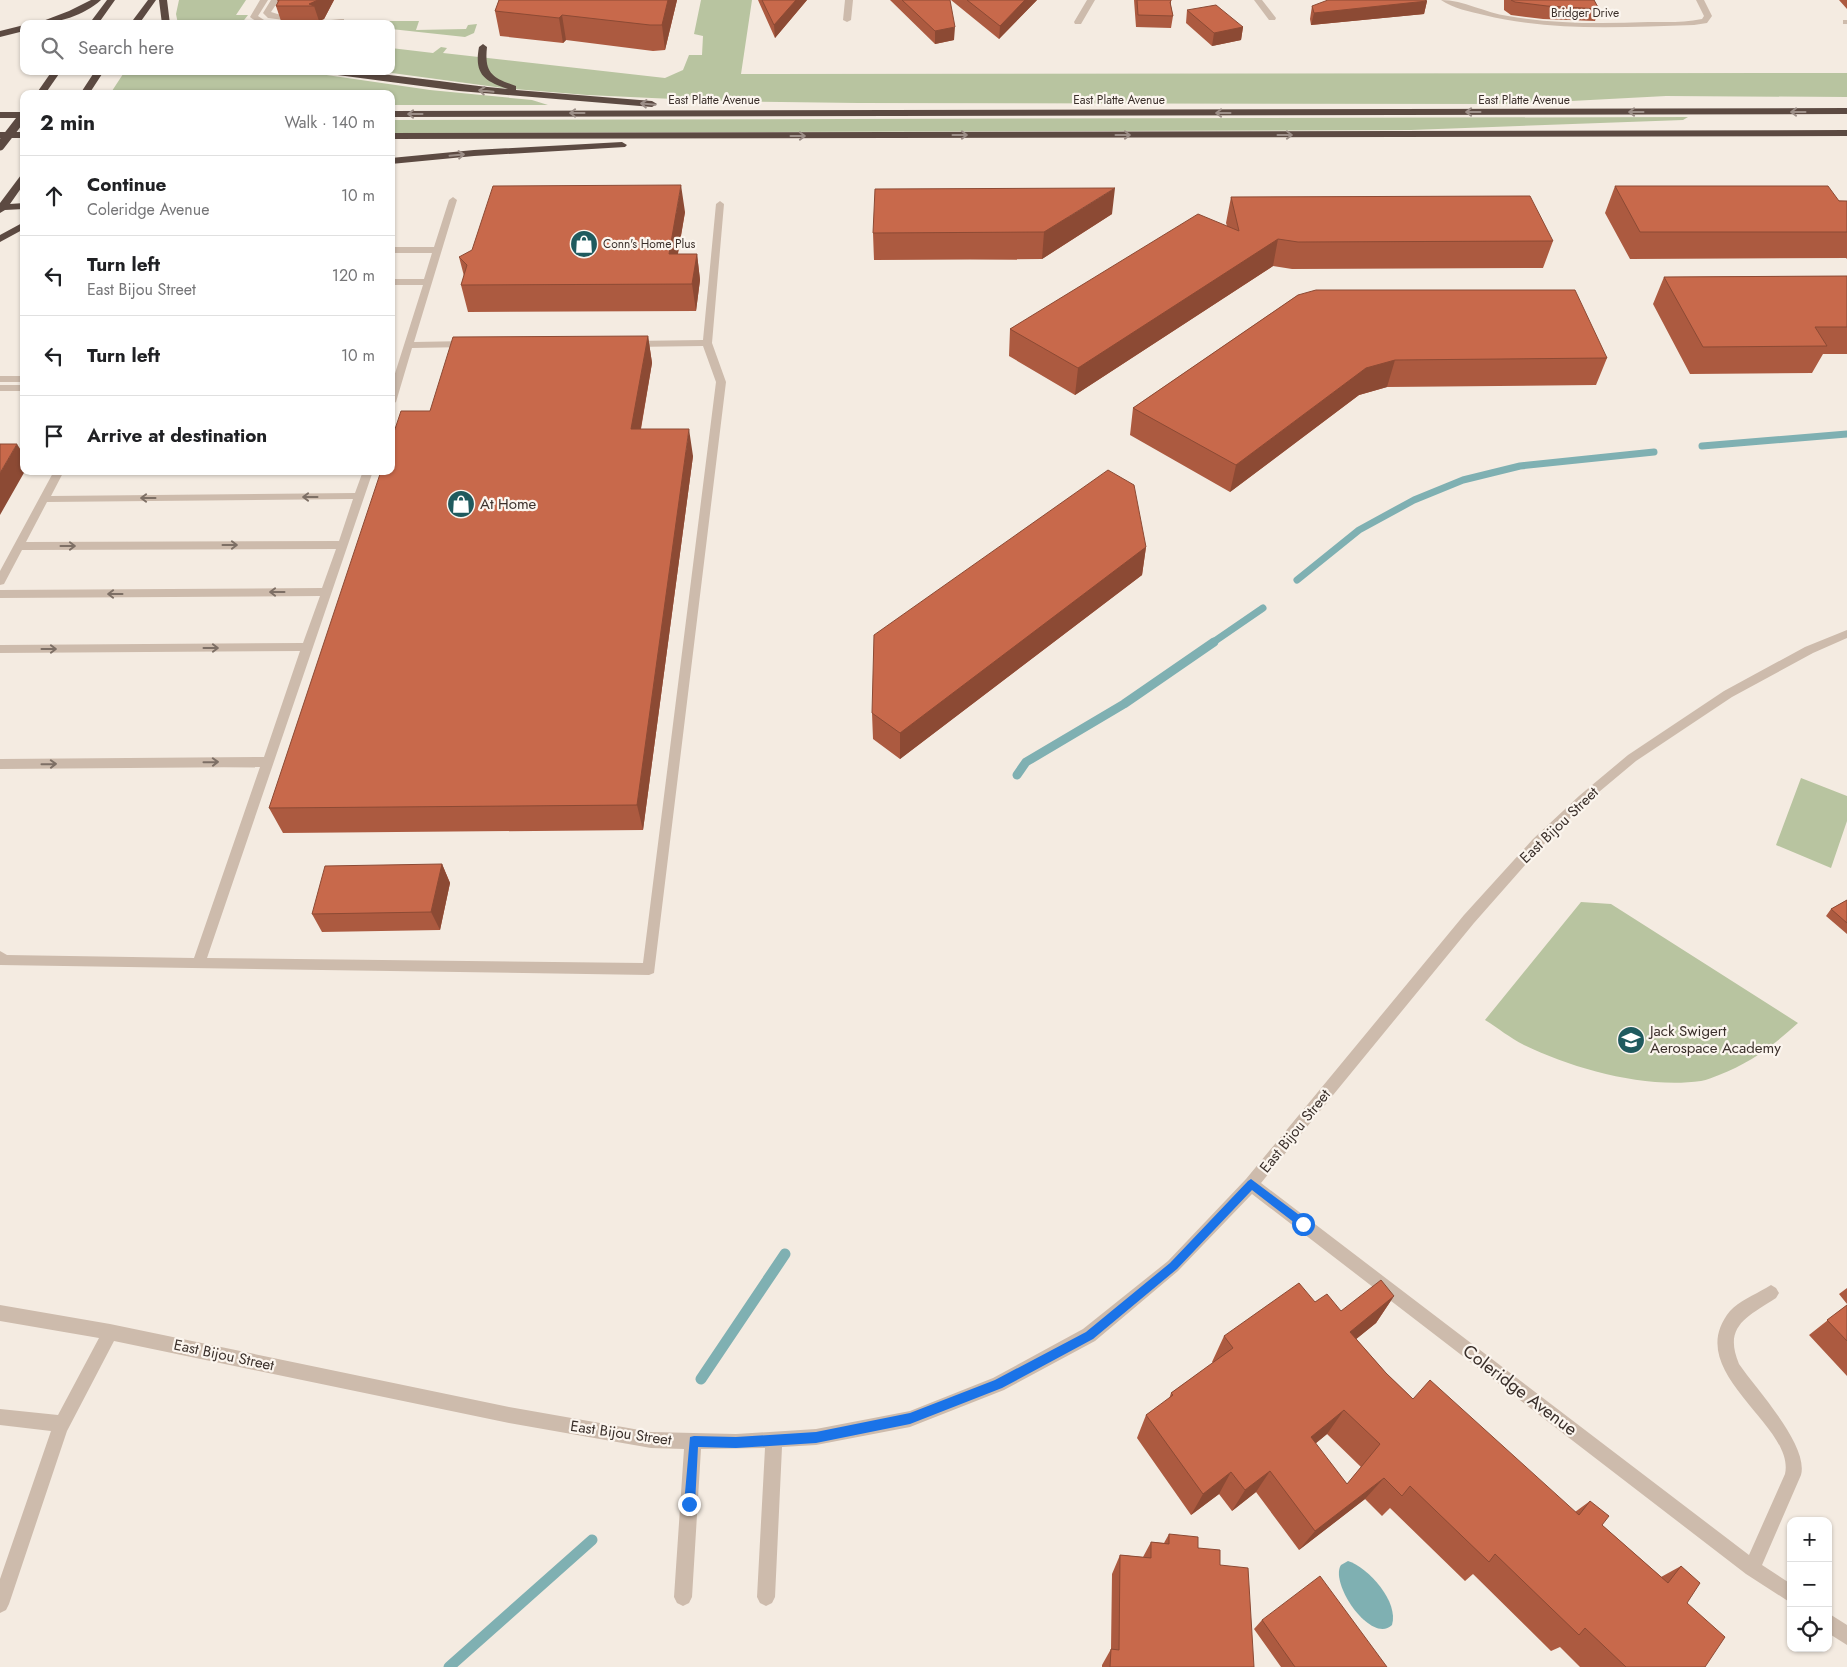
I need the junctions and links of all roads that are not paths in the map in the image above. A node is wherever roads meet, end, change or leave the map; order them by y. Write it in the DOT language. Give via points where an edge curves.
graph roads {
  1 [pos="97,0"];
  2 [pos="110,0"];
  3 [pos="152,0"];
  4 [pos="163,0"];
  5 [pos="264,0"];
  6 [pos="274,0"];
  7 [pos="849,0"];
  8 [pos="1091,0"];
  9 [pos="1258,0"];
  10 [pos="1445,0"];
  11 [pos="1700,0"];
  12 [pos="1272,18"];
  13 [pos="51,20"];
  14 [pos="96,20"];
  15 [pos="137,20"];
  16 [pos="166,20"];
  17 [pos="259,20"];
  18 [pos="279,20"];
  19 [pos="847,20"];
  20 [pos="1078,22"];
  21 [pos="20,29"];
  22 [pos="0,34"];
  23 [pos="20,36"];
  24 [pos="0,38"];
  25 [pos="483,47"];
  26 [pos="54,75"];
  27 [pos="97,75"];
  28 [pos="361,75"];
  29 [pos="43,90"];
  30 [pos="87,90"];
  31 [pos="554,97"];
  32 [pos="1847,112"];
  33 [pos="784,113"];
  34 [pos="395,114"];
  35 [pos="0,115"];
  36 [pos="20,115"];
  37 [pos="20,120"];
  38 [pos="1847,133"];
  39 [pos="0,135"];
  40 [pos="20,135"];
  41 [pos="395,136"];
  42 [pos="749,136"];
  43 [pos="0,146"];
  44 [pos="395,161"];
  45 [pos="20,182"];
  46 [pos="453,200"];
  47 [pos="720,204"];
  48 [pos="20,206"];
  49 [pos="1,208"];
  50 [pos="20,227"];
  51 [pos="0,239"];
  52 [pos="395,250"];
  53 [pos="438,250"];
  54 [pos="395,282"];
  55 [pos="428,282"];
  56 [pos="708,343"];
  57 [pos="479,344"];
  58 [pos="618,344"];
  59 [pos="410,345"];
  60 [pos="395,371"];
  61 [pos="402,371"];
  62 [pos="0,378"];
  63 [pos="20,379"];
  64 [pos="0,388"];
  65 [pos="20,388"];
  66 [pos="395,391"];
  67 [pos="57,475"];
  68 [pos="367,475"];
  69 [pos="359,496"];
  70 [pos="45,498"];
  71 [pos="342,545"];
  72 [pos="19,546"];
  73 [pos="0,581"];
  74 [pos="326,592"];
  75 [pos="0,594"];
  76 [pos="1847,634"];
  77 [pos="308,647"];
  78 [pos="0,649"];
  79 [pos="268,762"];
  80 [pos="0,764"];
  81 [pos="0,957"];
  82 [pos="199,963"];
  83 [pos="1251,1184"];
  84 [pos="1771,1293"];
  85 [pos="0,1313"];
  86 [pos="110,1332"];
  87 [pos="0,1417"];
  88 [pos="63,1424"];
  89 [pos="774,1440"];
  90 [pos="694,1441"];
  91 [pos="1752,1568"];
  92 [pos="1787,1591"];
  93 [pos="683,1597"];
  94 [pos="766,1597"];
  95 [pos="0,1604"];
  96 [pos="1832,1625"];
  97 [pos="1847,1636"];
  1 -- 13 [label="highway"];
  2 -- 14 [label="highway"];
  3 -- 15 [label="highway"];
  4 -- 16 [label="highway"];
  5 -- 17 [label="street" via="254,17"];
  6 -- 18 [label="street" via="267,13"];
  7 -- 19 [label="street"];
  8 -- 20 [label="street"];
  9 -- 12 [label="street"];
  10 -- 11 [label="street, Bridger Drive" via="1505,20 1584,24 1704,21 1708,16"];
  21 -- 22 [label="highway"];
  23 -- 24 [label="highway"];
  25 -- 31 [label="highway" via="480,61 491,80"];
  26 -- 29 [label="highway"];
  27 -- 30 [label="highway"];
  31 -- 28 [label="highway, one-way"];
  33 -- 31 [label="highway, one-way"];
  32 -- 33 [label="highway, East Platte Avenue, one-way"];
  33 -- 34 [label="highway, East Platte Avenue, one-way"];
  35 -- 36 [label="highway"];
  37 -- 43 [label="highway, bridge"];
  42 -- 38 [label="highway, one-way"];
  39 -- 40 [label="highway"];
  41 -- 42 [label="highway"];
  44 -- 42 [label="highway, one-way"];
  45 -- 49 [label="highway"];
  46 -- 53 [label="street"];
  47 -- 56 [label="street"];
  48 -- 49 [label="highway"];
  50 -- 51 [label="highway"];
  52 -- 53 [label="street"];
  53 -- 55 [label="street"];
  54 -- 55 [label="street"];
  55 -- 59 [label="street"];
  56 -- 58 [label="street"];
  56 -- 82 [label="street" via="721,382 649,969"];
  57 -- 59 [label="street"];
  59 -- 61 [label="street"];
  60 -- 61 [label="street"];
  61 -- 66 [label="street"];
  62 -- 63 [label="street"];
  64 -- 65 [label="street"];
  67 -- 70 [label="street"];
  68 -- 69 [label="street"];
  69 -- 70 [label="street, one-way"];
  69 -- 71 [label="street"];
  70 -- 72 [label="street"];
  72 -- 71 [label="street, one-way"];
  71 -- 74 [label="street"];
  72 -- 73 [label="street"];
  74 -- 75 [label="street, one-way"];
  74 -- 77 [label="street"];
  76 -- 83 [label="street, East Bijou Street" via="1809,650 1728,694 1632,758 1583,799 1537,843 1469,919"];
  78 -- 77 [label="street, one-way"];
  77 -- 79 [label="street"];
  80 -- 79 [label="street, one-way"];
  79 -- 82 [label="street"];
  81 -- 82 [label="street" via="4,961"];
  83 -- 89 [label="street, East Bijou Street" via="1173,1266 1089,1335 1073,1344 998,1384 910,1418 816,1437"];
  83 -- 91 [label="street, Coleridge Avenue"];
  84 -- 91 [label="street" via="1736,1317 1727,1329 1724,1345 1731,1367 1774,1424 1794,1463 1793,1475"];
  85 -- 86 [label="street, East Bijou Street"];
  86 -- 88 [label="street"];
  86 -- 90 [label="street, East Bijou Street" via="509,1415 652,1440"];
  87 -- 88 [label="street"];
  88 -- 95 [label="street"];
  89 -- 90 [label="street, East Bijou Street"];
  89 -- 94 [label="street"];
  90 -- 93 [label="street"];
  91 -- 92 [label="street, Coleridge Avenue"];
  96 -- 97 [label="street"];
}
